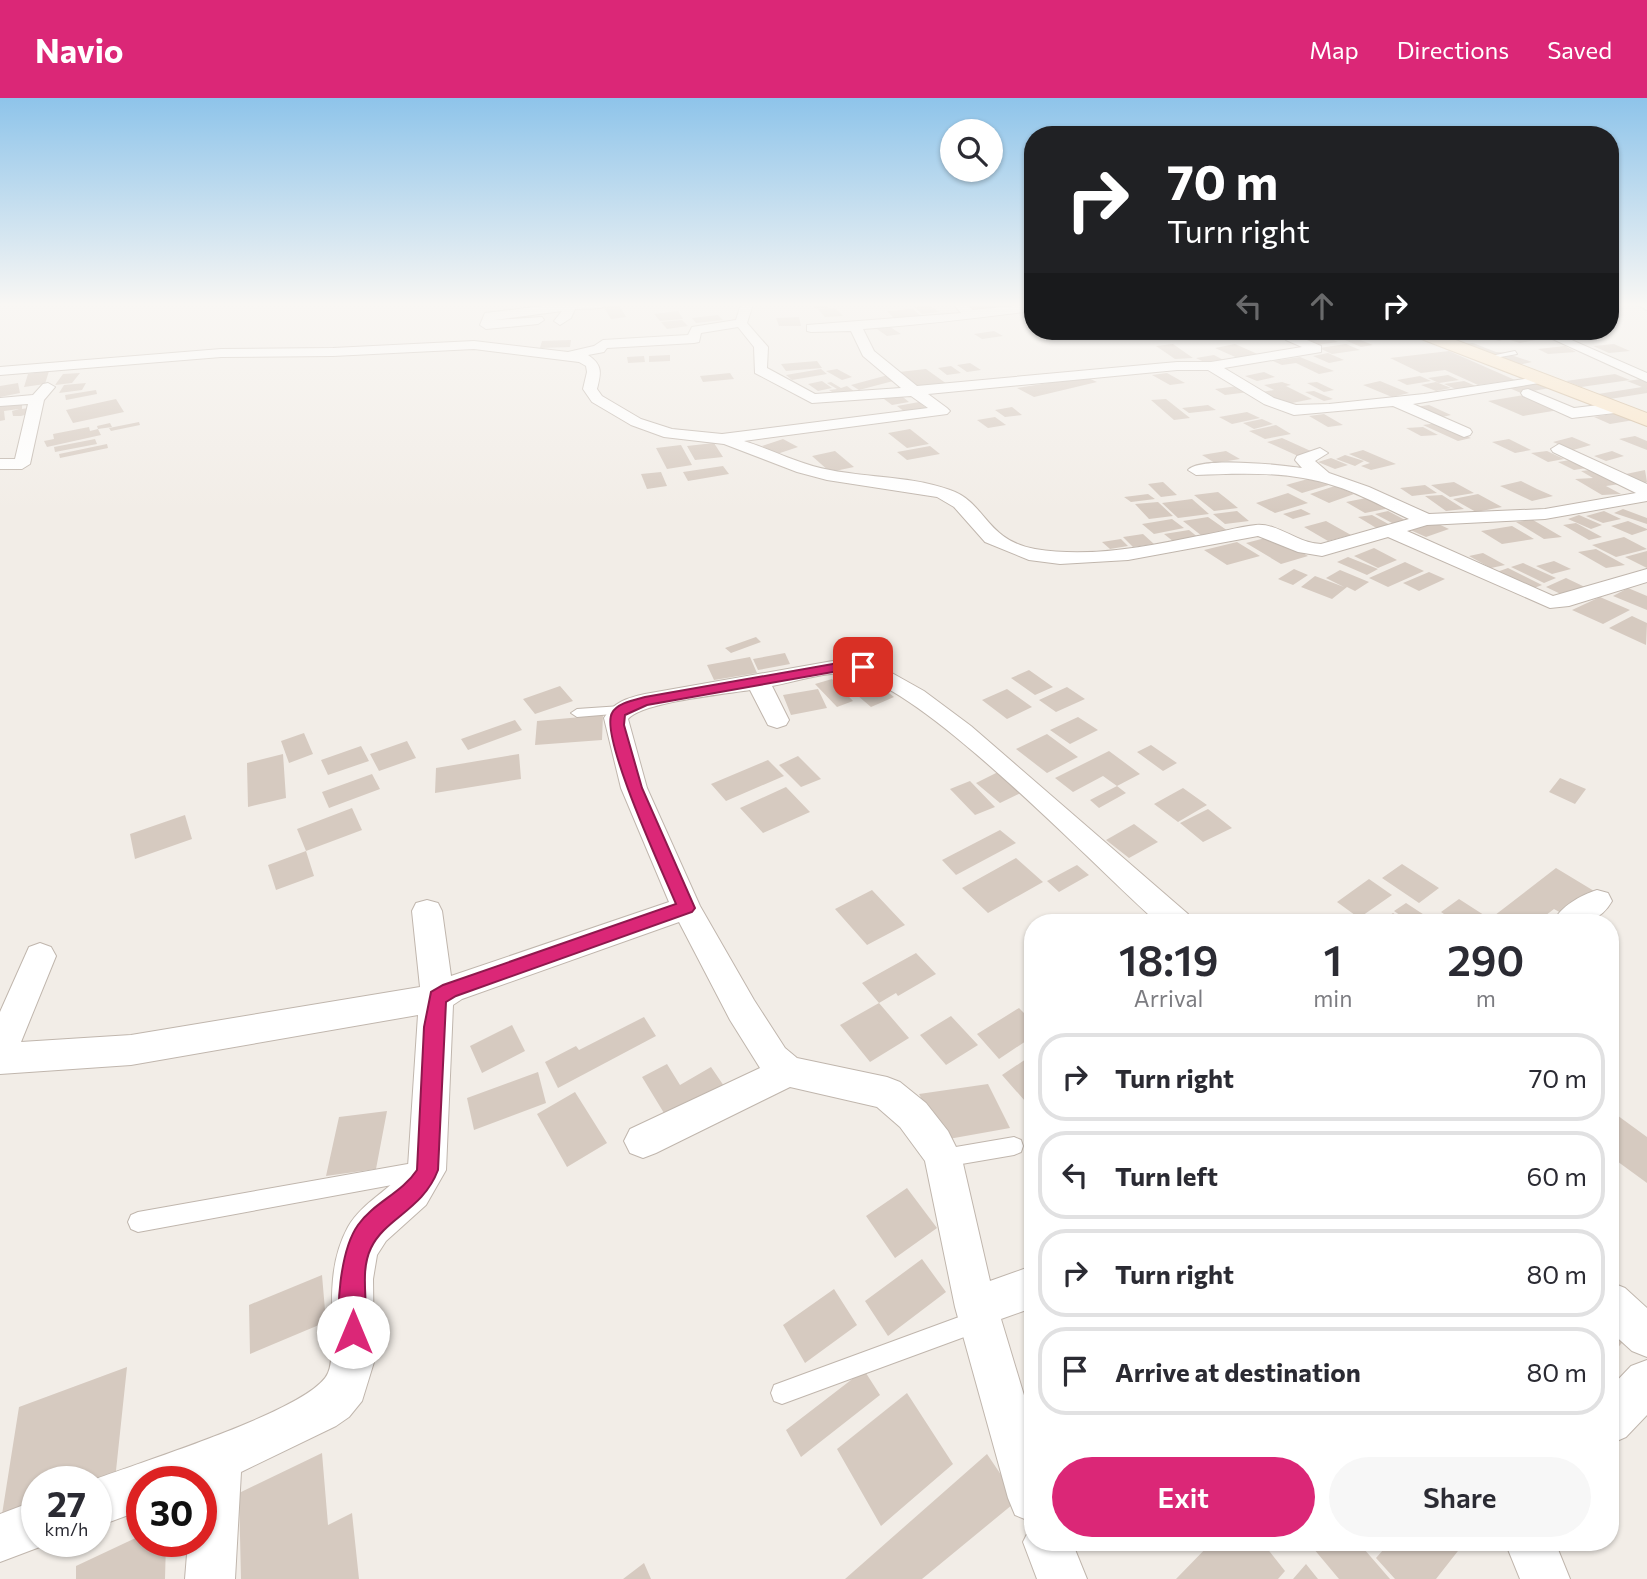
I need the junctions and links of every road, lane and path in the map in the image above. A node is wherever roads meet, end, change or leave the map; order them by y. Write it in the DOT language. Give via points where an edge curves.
graph roads {
  1 [pos="61,373"];
  2 [pos="594,373"];
  3 [pos="767,373"];
  4 [pos="892,373"];
  5 [pos="1102,373"];
  6 [pos="1223,373"];
  7 [pos="1510,373"];
  8 [pos="1533,386"];
  9 [pos="914,391"];
  10 [pos="1636,397"];
  11 [pos="37,399"];
  12 [pos="812,399"];
  13 [pos="0,402"];
  14 [pos="1396,402"];
  15 [pos="1609,405"];
  16 [pos="1294,410"];
  17 [pos="1647,420"];
  18 [pos="840,424"];
  19 [pos="1284,425"];
  20 [pos="1464,432"];
  21 [pos="722,439"];
  22 [pos="1559,449"];
  23 [pos="1320,453"];
  24 [pos="0,464"];
  25 [pos="1196,470"];
  26 [pos="1323,477"];
  27 [pos="1647,491"];
  28 [pos="1647,496"];
  29 [pos="1426,520"];
  30 [pos="1390,531"];
  31 [pos="1647,575"];
  32 [pos="758,682"];
  33 [pos="621,710"];
  34 [pos="577,713"];
  35 [pos="777,720"];
  36 [pos="1597,901"];
  37 [pos="686,908"];
  38 [pos="427,911"];
  39 [pos="1168,914"];
  40 [pos="1579,914"];
  41 [pos="40,956"];
  42 [pos="438,998"];
  43 [pos="0,1052"];
  44 [pos="0,1059"];
  45 [pos="788,1071"];
  46 [pos="643,1141"];
  47 [pos="1014,1146"];
  48 [pos="943,1159"];
  49 [pos="427,1170"];
  50 [pos="138,1222"];
  51 [pos="1024,1291"];
  52 [pos="1619,1311"];
  53 [pos="978,1314"];
  54 [pos="1647,1336"];
  55 [pos="1647,1382"];
  56 [pos="782,1394"];
  57 [pos="1619,1411"];
  58 [pos="219,1458"];
  59 [pos="197,1466"];
  60 [pos="1024,1471"];
  61 [pos="21,1530"];
  62 [pos="0,1538"];
  63 [pos="1051,1551"];
  64 [pos="1534,1551"];
  65 [pos="210,1579"];
  66 [pos="1062,1579"];
  67 [pos="1545,1579"];
  1 -- 11 [label="street"];
  2 -- 21 [label="street" via="590,389 597,399 624,416 670,434"];
  3 -- 12 [label="street"];
  4 -- 9 [label="street"];
  5 -- 9 [label="street"];
  6 -- 16 [label="street" via="1269,401"];
  7 -- 8 [label="main road"];
  8 -- 14 [label="street"];
  8 -- 15 [label="main road"];
  9 -- 12 [label="street"];
  9 -- 18 [label="street" via="942,411"];
  10 -- 15 [label="street"];
  11 -- 13 [label="street"];
  11 -- 24 [label="street" via="22,464"];
  12 -- 18 [label="street"];
  14 -- 16 [label="street"];
  14 -- 20 [label="street"];
  15 -- 17 [label="main road"];
  16 -- 19 [label="street"];
  18 -- 21 [label="street"];
  21 -- 30 [label="street" via="827,475 909,485 951,496 967,506 986,535 1001,544 1049,556 1114,556 1258,530 1307,550 1322,550"];
  22 -- 27 [label="street"];
  23 -- 26 [label="street" via="1303,460"];
  25 -- 26 [label="street" via="1264,469"];
  26 -- 29 [label="street"];
  28 -- 29 [label="street" via="1545,514"];
  29 -- 30 [label="street"];
  30 -- 31 [label="street" via="1550,601 1562,602"];
  32 -- 33 [label="street" via="645,701"];
  32 -- 35 [label="street"];
  32 -- 39 [label="street" via="850,666 884,676 1023,781"];
  33 -- 34 [label="lane"];
  33 -- 37 [label="street" via="617,725 634,788"];
  36 -- 40 [label="street"];
  37 -- 42 [label="street"];
  37 -- 45 [label="street" via="773,1059"];
  38 -- 42 [label="street"];
  41 -- 43 [label="street"];
  42 -- 44 [label="street" via="131,1050"];
  42 -- 49 [label="street"];
  45 -- 46 [label="street"];
  45 -- 48 [label="street" via="887,1093 924,1127"];
  47 -- 48 [label="lane"];
  48 -- 53 [label="street"];
  49 -- 50 [label="lane"];
  49 -- 58 [label="street" via="411,1194 367,1232 357,1251 353,1350 349,1380 342,1392 331,1404"];
  51 -- 53 [label="street"];
  52 -- 54 [label="street"];
  53 -- 56 [label="lane"];
  53 -- 60 [label="street"];
  55 -- 57 [label="street"];
  58 -- 59 [label="street"];
  58 -- 65 [label="street"];
  61 -- 62 [label="street"];
  63 -- 66 [label="street"];
  64 -- 67 [label="street"];
}
